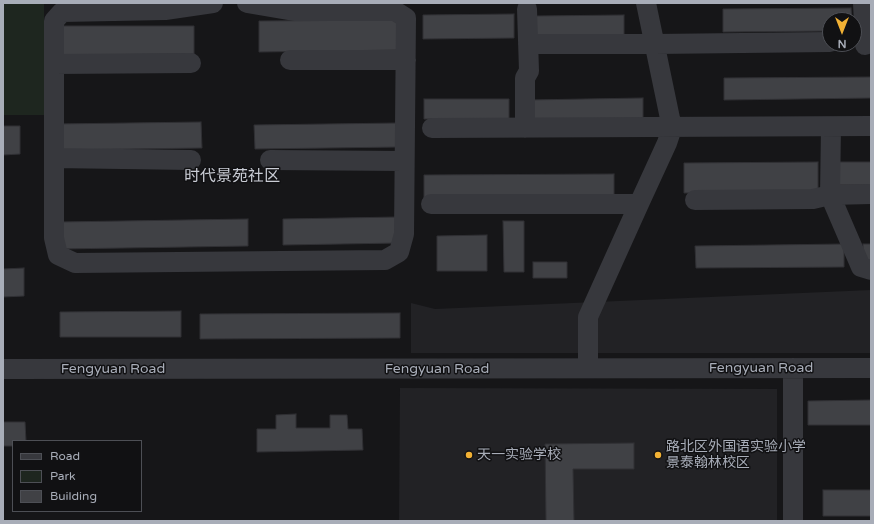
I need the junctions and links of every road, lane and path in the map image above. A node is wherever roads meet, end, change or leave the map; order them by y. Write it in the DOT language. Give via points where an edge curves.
graph roads {
  1 [pos="213,3"];
  2 [pos="247,3"];
  3 [pos="646,3"];
  4 [pos="863,3"];
  5 [pos="527,9"];
  6 [pos="822,42"];
  7 [pos="528,44"];
  8 [pos="655,44"];
  9 [pos="863,45"];
  10 [pos="290,60"];
  11 [pos="406,60"];
  12 [pos="191,63"];
  13 [pos="54,64"];
  14 [pos="871,126"];
  15 [pos="831,127"];
  16 [pos="432,128"];
  17 [pos="525,128"];
  18 [pos="672,128"];
  19 [pos="54,158"];
  20 [pos="191,160"];
  21 [pos="270,160"];
  22 [pos="404,161"];
  23 [pos="871,194"];
  24 [pos="830,195"];
  25 [pos="695,200"];
  26 [pos="431,204"];
  27 [pos="639,204"];
  28 [pos="871,270"];
  29 [pos="588,368"];
  30 [pos="793,368"];
  31 [pos="871,368"];
  32 [pos="3,369"];
  33 [pos="793,521"];
  1 -- 13 [label="street" via="165,10 62,12 54,21"];
  2 -- 11 [label="street" via="294,11 395,11 406,18"];
  3 -- 8 [label="street"];
  4 -- 9 [label="street"];
  5 -- 7 [label="street"];
  6 -- 8 [label="street"];
  7 -- 8 [label="street"];
  7 -- 17 [label="street"];
  8 -- 18 [label="street"];
  10 -- 11 [label="street"];
  11 -- 22 [label="street"];
  12 -- 13 [label="street"];
  13 -- 19 [label="street"];
  14 -- 15 [label="street"];
  15 -- 18 [label="street"];
  15 -- 24 [label="street"];
  16 -- 17 [label="street"];
  17 -- 18 [label="street"];
  18 -- 27 [label="street"];
  19 -- 20 [label="street"];
  19 -- 22 [label="street" via="54,238 58,254 76,263 385,260 399,252 404,234"];
  21 -- 22 [label="street"];
  23 -- 24 [label="street"];
  24 -- 25 [label="street" via="813,200"];
  24 -- 28 [label="street" via="861,267"];
  26 -- 27 [label="street"];
  27 -- 29 [label="street" via="588,317"];
  29 -- 30 [label="street, Fengyuan Road"];
  29 -- 32 [label="street, Fengyuan Road"];
  30 -- 31 [label="street, Fengyuan Road"];
  30 -- 33 [label="street"];
}
